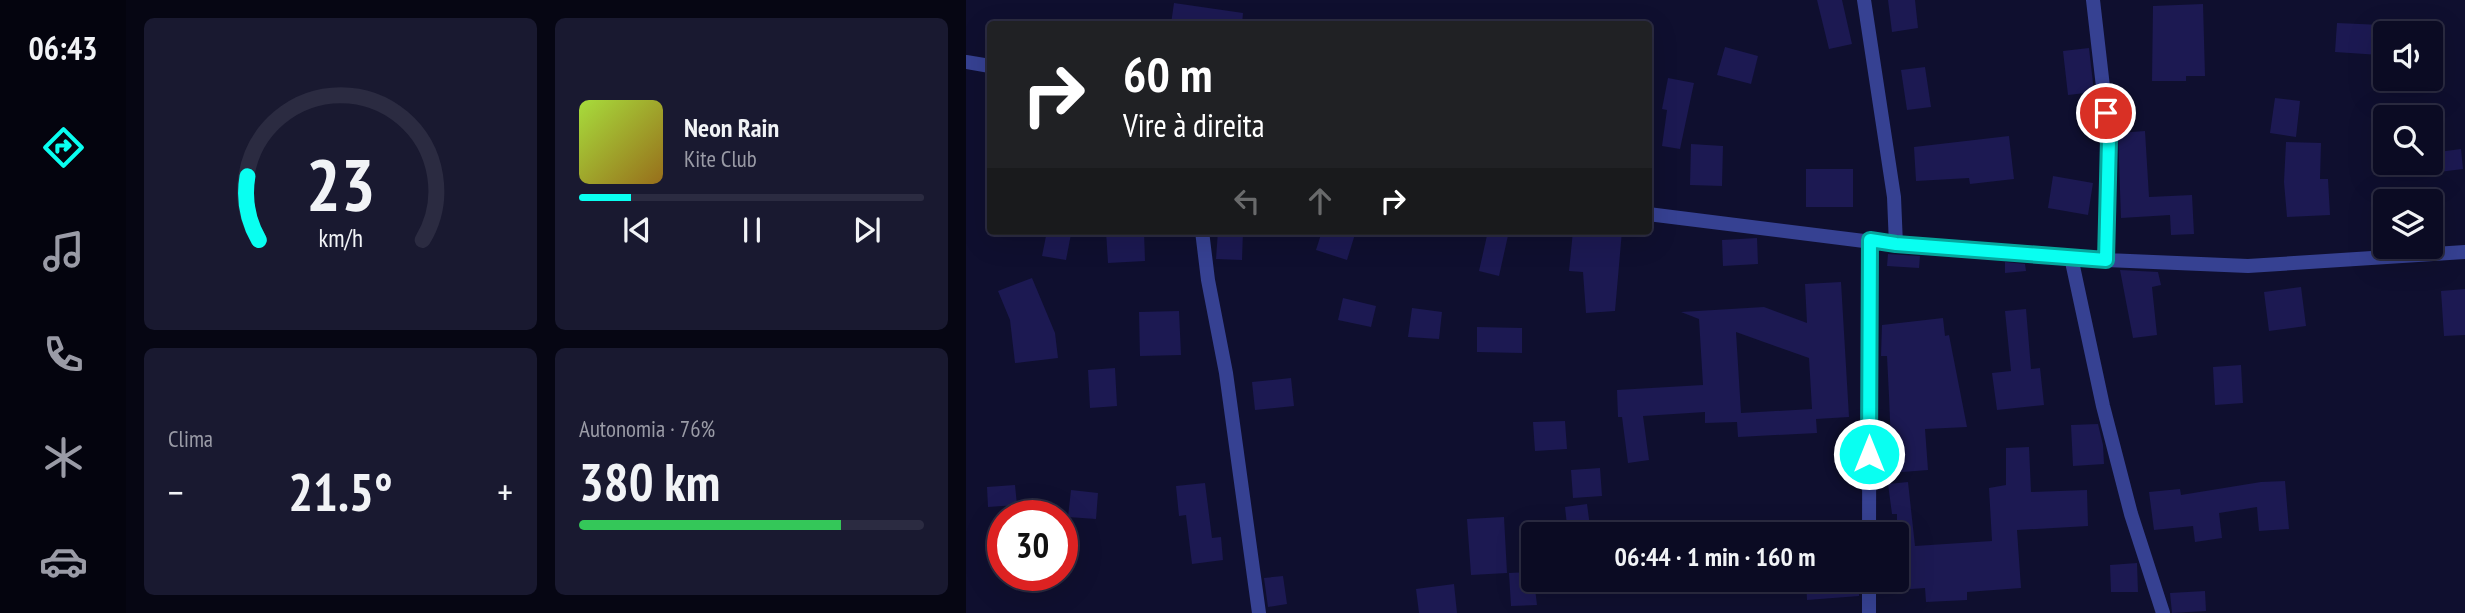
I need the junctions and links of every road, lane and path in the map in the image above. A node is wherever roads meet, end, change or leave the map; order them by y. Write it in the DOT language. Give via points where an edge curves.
graph roads {
  1 [pos="1864,0"];
  2 [pos="2093,0"];
  3 [pos="966,62"];
  4 [pos="987,66"];
  5 [pos="1652,214"];
  6 [pos="1202,235"];
  7 [pos="1870,240"];
  8 [pos="1896,244"];
  9 [pos="2465,252"];
  10 [pos="2071,257"];
  11 [pos="2106,260"];
  12 [pos="1869,522"];
  13 [pos="1869,592"];
  14 [pos="1259,613"];
  15 [pos="1869,613"];
  16 [pos="2163,613"];
  1 -- 8 [label="street" via="1894,197"];
  2 -- 11 [label="street" via="2109,139"];
  3 -- 4 [label="street"];
  5 -- 7 [label="street"];
  6 -- 14 [label="street"];
  7 -- 8 [label="street"];
  7 -- 12 [label="street"];
  8 -- 10 [label="street"];
  9 -- 11 [label="street" via="2248,266"];
  10 -- 11 [label="street"];
  10 -- 16 [label="street" via="2103,406"];
  13 -- 15 [label="street"];
}
